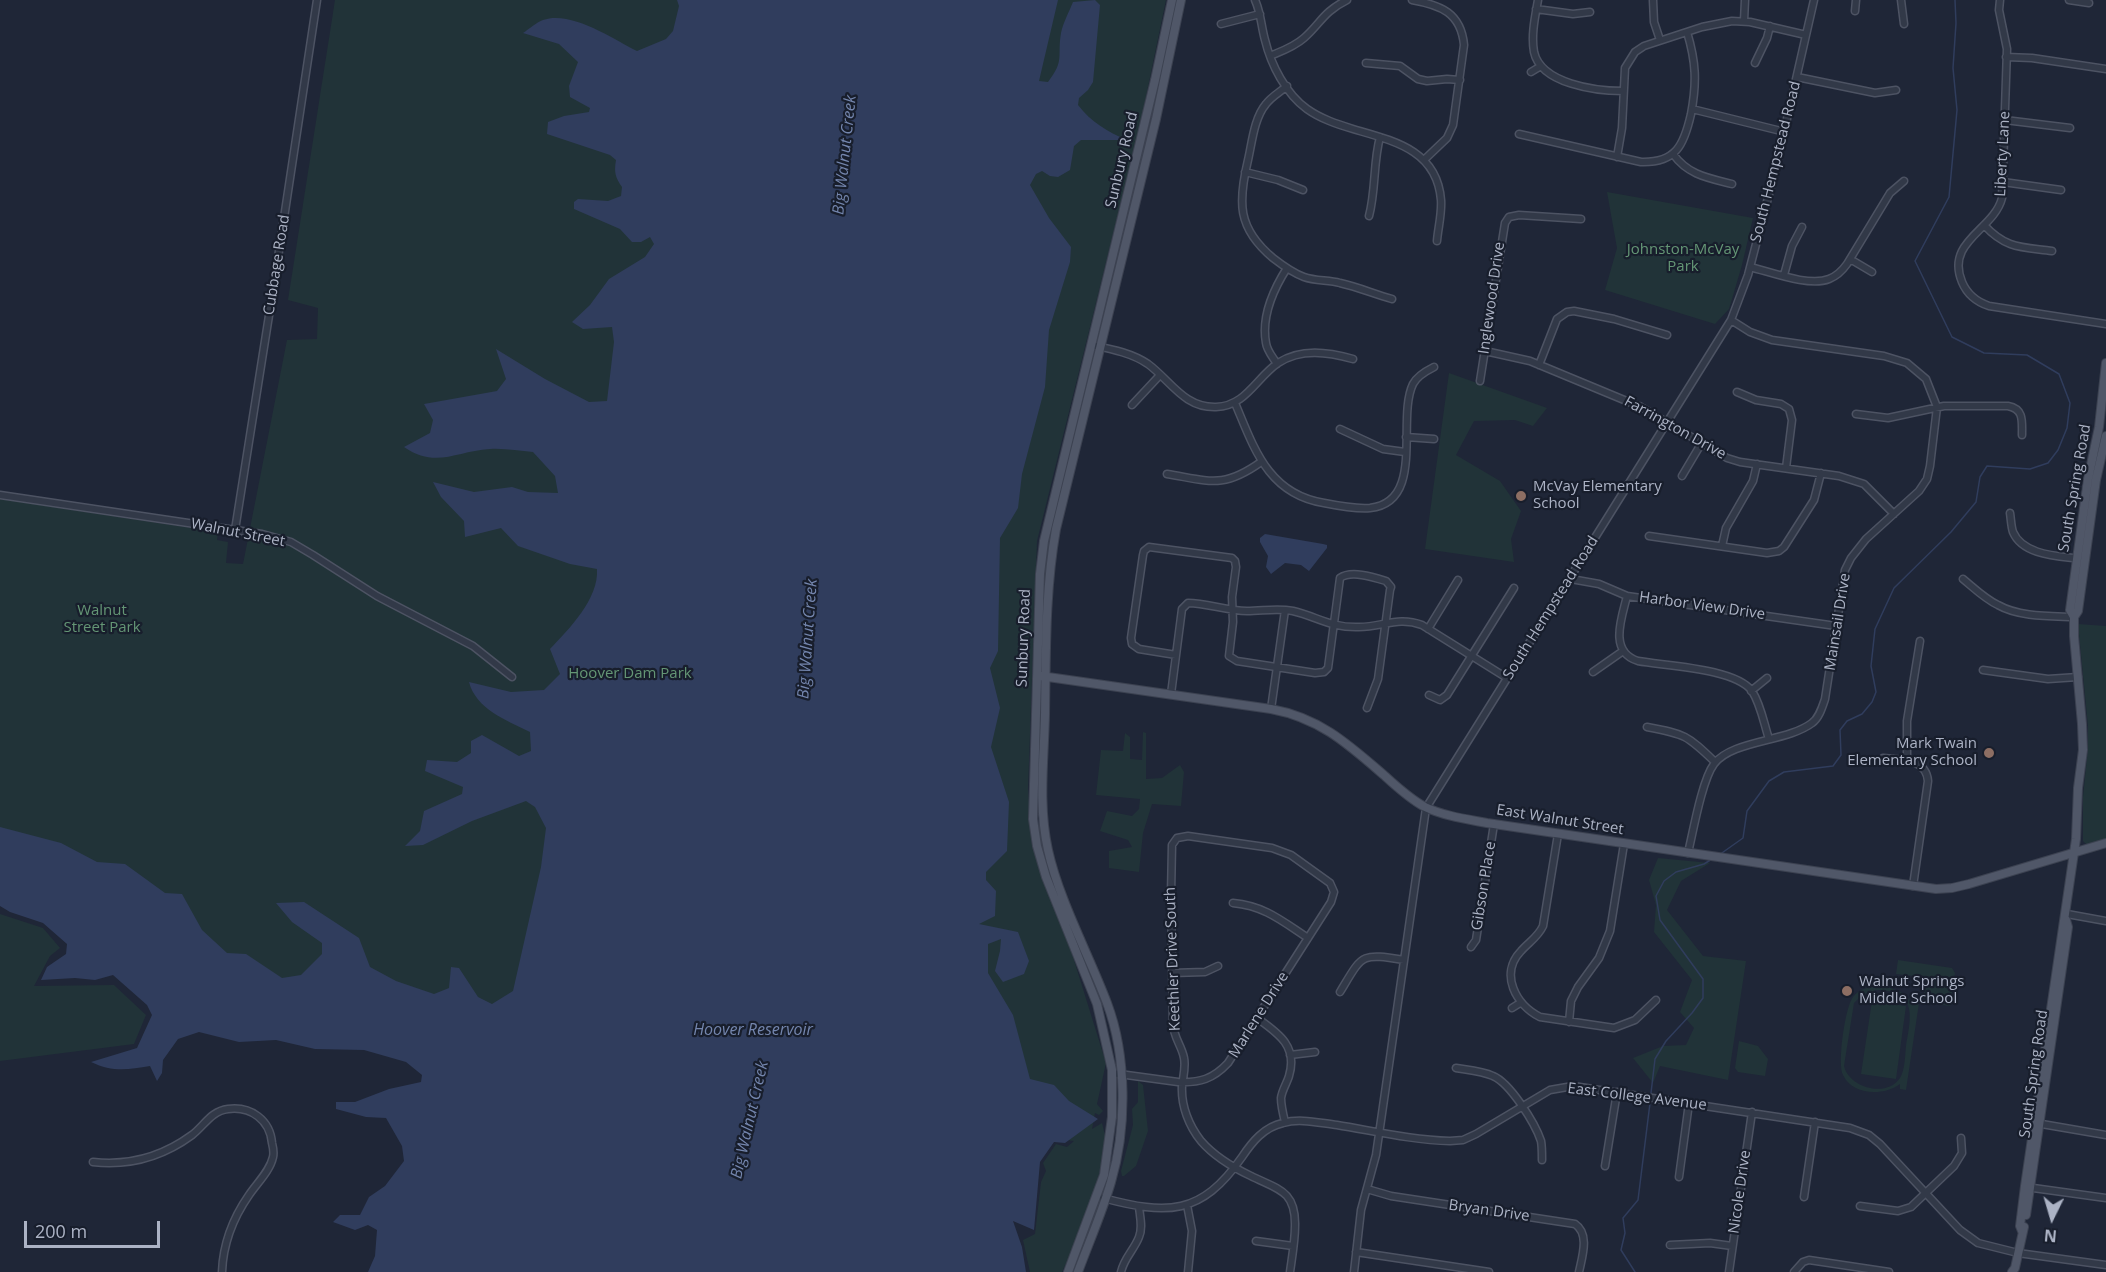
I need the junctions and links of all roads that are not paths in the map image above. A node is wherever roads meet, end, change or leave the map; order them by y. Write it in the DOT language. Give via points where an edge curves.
graph roads {
  1 [pos="317,0"];
  2 [pos="1172,0"];
  3 [pos="1179,0"];
  4 [pos="1255,0"];
  5 [pos="1347,0"];
  6 [pos="1412,0"];
  7 [pos="1538,0"];
  8 [pos="1653,0"];
  9 [pos="1745,0"];
  10 [pos="1814,0"];
  11 [pos="1856,0"];
  12 [pos="1901,0"];
  13 [pos="2000,0"];
  14 [pos="2069,0"];
  15 [pos="1333,3"];
  16 [pos="2089,3"];
  17 [pos="1536,9"];
  18 [pos="1855,11"];
  19 [pos="1590,12"];
  20 [pos="1260,14"];
  21 [pos="1744,21"];
  22 [pos="1221,24"];
  23 [pos="1904,24"];
  24 [pos="1770,26"];
  25 [pos="1687,32"];
  26 [pos="1806,35"];
  27 [pos="1659,40"];
  28 [pos="1270,56"];
  29 [pos="2006,57"];
  30 [pos="1366,63"];
  31 [pos="1755,63"];
  32 [pos="1541,66"];
  33 [pos="2106,69"];
  34 [pos="1531,72"];
  35 [pos="1797,77"];
  36 [pos="1460,80"];
  37 [pos="1287,86"];
  38 [pos="1896,90"];
  39 [pos="1623,92"];
  40 [pos="1692,109"];
  41 [pos="2005,120"];
  42 [pos="2070,128"];
  43 [pos="1785,132"];
  44 [pos="1519,134"];
  45 [pos="1380,137"];
  46 [pos="1673,154"];
  47 [pos="1617,157"];
  48 [pos="1425,159"];
  49 [pos="1245,172"];
  50 [pos="1904,181"];
  51 [pos="2003,182"];
  52 [pos="1732,184"];
  53 [pos="1303,190"];
  54 [pos="2061,190"];
  55 [pos="1369,216"];
  56 [pos="1581,219"];
  57 [pos="1984,225"];
  58 [pos="1802,226"];
  59 [pos="1437,241"];
  60 [pos="2052,251"];
  61 [pos="1850,259"];
  62 [pos="1750,267"];
  63 [pos="1287,268"];
  64 [pos="1872,272"];
  65 [pos="1784,275"];
  66 [pos="1392,299"];
  67 [pos="1731,320"];
  68 [pos="2106,324"];
  69 [pos="1667,335"];
  70 [pos="1096,346"];
  71 [pos="1485,351"];
  72 [pos="1353,359"];
  73 [pos="2106,363"];
  74 [pos="1277,364"];
  75 [pos="1539,364"];
  76 [pos="1434,367"];
  77 [pos="1160,375"];
  78 [pos="1480,381"];
  79 [pos="1737,392"];
  80 [pos="1235,403"];
  81 [pos="1132,405"];
  82 [pos="1937,407"];
  83 [pos="1856,414"];
  84 [pos="1668,423"];
  85 [pos="1340,429"];
  86 [pos="2022,435"];
  87 [pos="2106,436"];
  88 [pos="1406,437"];
  89 [pos="1434,439"];
  90 [pos="1701,444"];
  91 [pos="1405,452"];
  92 [pos="1261,462"];
  93 [pos="1757,464"];
  94 [pos="1786,468"];
  95 [pos="1821,473"];
  96 [pos="1167,474"];
  97 [pos="1682,476"];
  98 [pos="0,495"];
  99 [pos="2010,513"];
  100 [pos="1894,514"];
  101 [pos="235,531"];
  102 [pos="1649,536"];
  103 [pos="1722,546"];
  104 [pos="2081,559"];
  105 [pos="1570,579"];
  106 [pos="1963,579"];
  107 [pos="1458,580"];
  108 [pos="1514,588"];
  109 [pos="1627,596"];
  110 [pos="1232,610"];
  111 [pos="1285,610"];
  112 [pos="2074,617"];
  113 [pos="1386,622"];
  114 [pos="1334,625"];
  115 [pos="1836,626"];
  116 [pos="1428,629"];
  117 [pos="1920,641"];
  118 [pos="1623,651"];
  119 [pos="1176,655"];
  120 [pos="1472,656"];
  121 [pos="1277,667"];
  122 [pos="1983,670"];
  123 [pos="1593,672"];
  124 [pos="1041,676"];
  125 [pos="512,677"];
  126 [pos="2078,677"];
  127 [pos="1507,678"];
  128 [pos="1767,678"];
  129 [pos="1751,691"];
  130 [pos="1171,694"];
  131 [pos="1429,695"];
  132 [pos="1367,708"];
  133 [pos="1271,709"];
  134 [pos="1647,727"];
  135 [pos="1769,739"];
  136 [pos="1883,758"];
  137 [pos="1907,761"];
  138 [pos="1715,762"];
  139 [pos="1426,807"];
  140 [pos="1494,824"];
  141 [pos="1558,834"];
  142 [pos="1177,838"];
  143 [pos="2106,843"];
  144 [pos="1624,844"];
  145 [pos="2075,852"];
  146 [pos="1688,853"];
  147 [pos="1913,886"];
  148 [pos="1233,903"];
  149 [pos="2066,917"];
  150 [pos="2106,921"];
  151 [pos="1308,938"];
  152 [pos="1471,947"];
  153 [pos="1404,960"];
  154 [pos="1218,966"];
  155 [pos="1172,973"];
  156 [pos="1340,992"];
  157 [pos="1656,1000"];
  158 [pos="1520,1003"];
  159 [pos="1512,1008"];
  160 [pos="1257,1018"];
  161 [pos="1569,1022"];
  162 [pos="1315,1052"];
  163 [pos="1290,1056"];
  164 [pos="1456,1068"];
  165 [pos="1116,1073"];
  166 [pos="1183,1082"];
  167 [pos="1617,1092"];
  168 [pos="1689,1103"];
  169 [pos="1522,1107"];
  170 [pos="1752,1112"];
  171 [pos="1285,1122"];
  172 [pos="1815,1122"];
  173 [pos="2037,1123"];
  174 [pos="1379,1132"];
  175 [pos="2106,1135"];
  176 [pos="1961,1138"];
  177 [pos="1542,1160"];
  178 [pos="93,1162"];
  179 [pos="1235,1166"];
  180 [pos="1605,1166"];
  181 [pos="1679,1177"];
  182 [pos="2028,1187"];
  183 [pos="1367,1189"];
  184 [pos="1926,1193"];
  185 [pos="1804,1197"];
  186 [pos="1101,1198"];
  187 [pos="2106,1198"];
  188 [pos="1187,1205"];
  189 [pos="1860,1206"];
  190 [pos="1139,1207"];
  191 [pos="1256,1241"];
  192 [pos="1670,1245"];
  193 [pos="1293,1246"];
  194 [pos="1732,1246"];
  195 [pos="1356,1252"];
  196 [pos="2018,1253"];
  197 [pos="2106,1265"];
  198 [pos="2015,1271"];
  199 [pos="222,1272"];
  200 [pos="1068,1272"];
  201 [pos="1078,1272"];
  202 [pos="1121,1272"];
  203 [pos="1188,1272"];
  204 [pos="1290,1272"];
  205 [pos="1354,1272"];
  206 [pos="1489,1272"];
  207 [pos="1579,1272"];
  208 [pos="1729,1272"];
  209 [pos="1794,1272"];
  210 [pos="1890,1272"];
  1 -- 101 [label="street, Cubbage Road"];
  2 -- 70 [label="main road, Sunbury Road" via="1103,297 1103,320"];
  3 -- 70 [label="main road, Sunbury Road" via="1156,119"];
  4 -- 20 [label="street"];
  5 -- 15 [label="street"];
  6 -- 36 [label="street" via="1439,6 1456,21 1464,45"];
  7 -- 17 [label="street"];
  8 -- 27 [label="street"];
  9 -- 21 [label="street"];
  10 -- 26 [label="street, South Hempstead Road"];
  11 -- 18 [label="street"];
  12 -- 23 [label="street"];
  13 -- 29 [label="street, Liberty Lane"];
  14 -- 16 [label="street"];
  15 -- 28 [label="street" via="1303,39"];
  17 -- 19 [label="street"];
  17 -- 32 [label="street" via="1534,52"];
  20 -- 22 [label="street"];
  20 -- 28 [label="street"];
  21 -- 24 [label="street"];
  21 -- 25 [label="street" via="1720,22"];
  24 -- 26 [label="street"];
  24 -- 31 [label="street"];
  25 -- 27 [label="street"];
  25 -- 40 [label="street" via="1696,72"];
  26 -- 35 [label="street, South Hempstead Road"];
  27 -- 39 [label="street" via="1644,46 1630,60 1625,68"];
  28 -- 37 [label="street"];
  29 -- 33 [label="street"];
  29 -- 41 [label="street, Liberty Lane"];
  30 -- 36 [label="street" via="1400,66 1427,81"];
  32 -- 34 [label="street"];
  32 -- 39 [label="street" via="1566,81"];
  35 -- 38 [label="street" via="1875,93"];
  35 -- 43 [label="street, South Hempstead Road"];
  36 -- 48 [label="street" via="1453,125 1447,138"];
  37 -- 45 [label="street" via="1307,109 1329,121"];
  37 -- 49 [label="street" via="1262,108"];
  39 -- 47 [label="street"];
  40 -- 43 [label="street"];
  40 -- 46 [label="street" via="1684,140"];
  41 -- 42 [label="street"];
  41 -- 51 [label="street, Liberty Lane"];
  43 -- 62 [label="street, South Hempstead Road"];
  44 -- 47 [label="street"];
  45 -- 48 [label="street" via="1398,142"];
  45 -- 55 [label="street"];
  46 -- 47 [label="street" via="1654,162"];
  46 -- 52 [label="street" via="1695,174"];
  48 -- 59 [label="street" via="1438,181 1441,202"];
  49 -- 53 [label="street"];
  49 -- 63 [label="street" via="1241,201 1247,226 1257,243"];
  50 -- 61 [label="street" via="1890,193"];
  51 -- 54 [label="street"];
  51 -- 57 [label="street, Liberty Lane" via="2000,206"];
  56 -- 71 [label="street, Inglewood Drive" via="1521,215 1509,218 1503,229"];
  57 -- 60 [label="street" via="2007,244"];
  57 -- 68 [label="street, Liberty Lane" via="1967,242 1959,262 1963,285 1976,300 1995,307"];
  58 -- 65 [label="street"];
  61 -- 64 [label="street"];
  61 -- 65 [label="street" via="1839,274 1828,280 1807,281"];
  62 -- 65 [label="street"];
  62 -- 67 [label="street, South Hempstead Road"];
  63 -- 66 [label="street" via="1306,278 1341,283"];
  63 -- 74 [label="street" via="1271,295 1265,328 1266,343"];
  67 -- 82 [label="street, Mainsail Drive" via="1772,340 1884,356 1907,363 1926,379"];
  67 -- 84 [label="street, South Hempstead Road"];
  69 -- 75 [label="street" via="1606,317 1567,312 1557,319"];
  70 -- 77 [label="street" via="1136,357"];
  70 -- 124 [label="main road, Sunbury Road" via="1088,400 1051,557"];
  70 -- 124 [label="main road, Sunbury Road" via="1044,541 1039,592 1044,612"];
  71 -- 75 [label="street, Farrington Drive"];
  71 -- 78 [label="street, Inglewood Drive"];
  72 -- 74 [label="street" via="1333,353 1306,353"];
  73 -- 104 [label="main road, South Spring Road" via="2088,478"];
  74 -- 80 [label="street"];
  75 -- 84 [label="street, Farrington Drive"];
  76 -- 88 [label="street" via="1414,383 1407,402"];
  77 -- 80 [label="street" via="1195,403 1213,407"];
  77 -- 81 [label="street"];
  79 -- 94 [label="street" via="1789,409 1792,420"];
  80 -- 92 [label="street"];
  82 -- 83 [label="street" via="1888,418"];
  82 -- 86 [label="street" via="2020,408"];
  82 -- 100 [label="street, Mainsail Drive" via="1927,479"];
  84 -- 90 [label="street, Farrington Drive"];
  84 -- 105 [label="street, South Hempstead Road"];
  85 -- 91 [label="street" via="1383,449"];
  87 -- 104 [label="main road, South Spring Road"];
  88 -- 89 [label="street"];
  88 -- 91 [label="street"];
  90 -- 93 [label="street, Farrington Drive" via="1727,458"];
  90 -- 97 [label="street"];
  91 -- 92 [label="street" via="1401,486 1387,505 1367,508 1323,503 1296,494"];
  92 -- 96 [label="street" via="1241,476 1222,481"];
  93 -- 94 [label="street, Farrington Drive"];
  93 -- 103 [label="street" via="1753,481 1726,528"];
  94 -- 95 [label="street, Farrington Drive"];
  95 -- 100 [label="street, Farrington Drive" via="1864,484"];
  95 -- 103 [label="street" via="1814,500 1779,551 1767,553"];
  98 -- 101 [label="street, Walnut Street"];
  99 -- 104 [label="street" via="2013,530 2022,545"];
  100 -- 115 [label="street, Mainsail Drive" via="1851,558 1845,570"];
  101 -- 125 [label="street, Walnut Street" via="291,542 377,596 473,646"];
  102 -- 103 [label="street"];
  104 -- 112 [label="main road, South Spring Road" via="2078,611"];
  105 -- 109 [label="street, Harbor View Drive" via="1599,584"];
  105 -- 127 [label="street, South Hempstead Road"];
  106 -- 112 [label="street" via="2008,610"];
  107 -- 116 [label="street"];
  108 -- 120 [label="street"];
  109 -- 115 [label="street, Harbor View Drive"];
  109 -- 118 [label="street" via="1618,636"];
  110 -- 111 [label="street"];
  110 -- 119 [label="street" via="1186,604"];
  110 -- 119 [label="street" via="1236,567 1232,558 1147,548 1141,566 1132,644 1139,649"];
  110 -- 121 [label="street" via="1232,659"];
  111 -- 114 [label="street"];
  111 -- 121 [label="street"];
  112 -- 126 [label="main road, South Spring Road"];
  113 -- 114 [label="street" via="1360,627"];
  113 -- 114 [label="street" via="1389,583 1345,574 1338,581"];
  113 -- 116 [label="street" via="1404,620"];
  113 -- 132 [label="street" via="1378,679"];
  114 -- 121 [label="street" via="1328,668 1324,672"];
  115 -- 135 [label="street, Mainsail Drive" via="1825,699 1817,718 1799,730"];
  116 -- 120 [label="street"];
  117 -- 137 [label="street" via="1907,721"];
  118 -- 123 [label="street"];
  118 -- 129 [label="street" via="1638,661 1721,673"];
  119 -- 130 [label="street"];
  120 -- 127 [label="street"];
  120 -- 131 [label="street" via="1445,698 1438,700"];
  121 -- 133 [label="street"];
  122 -- 126 [label="street" via="2048,679"];
  124 -- 130 [label="main road, East Walnut Street"];
  124 -- 165 [label="main road, Sunbury Road" via="1044,832 1059,885 1108,1006 1119,1056"];
  124 -- 165 [label="main road, Sunbury Road" via="1033,799 1037,846 1097,1004"];
  126 -- 145 [label="main road, South Spring Road" via="2083,750"];
  127 -- 139 [label="street, South Hempstead Road"];
  128 -- 129 [label="street"];
  129 -- 135 [label="street"];
  130 -- 133 [label="main road, East Walnut Street"];
  133 -- 139 [label="main road, East Walnut Street" via="1326,728"];
  134 -- 138 [label="street" via="1684,735"];
  135 -- 138 [label="street, Mainsail Drive" via="1725,754"];
  136 -- 137 [label="street"];
  137 -- 147 [label="street" via="1922,765 1928,781"];
  138 -- 146 [label="street" via="1707,778"];
  139 -- 140 [label="main road, East Walnut Street"];
  139 -- 153 [label="street, South Hempstead Road"];
  140 -- 141 [label="main road, East Walnut Street"];
  140 -- 152 [label="street, Gibson Place" via="1476,940"];
  141 -- 144 [label="main road, East Walnut Street"];
  141 -- 158 [label="street" via="1543,926 1513,965 1512,981"];
  142 -- 151 [label="street, Marlene Drive" via="1272,848 1291,855 1330,883 1334,892 1331,902"];
  142 -- 155 [label="street, Keethler Drive South" via="1172,845"];
  143 -- 145 [label="main road, East Walnut Street"];
  144 -- 146 [label="main road, East Walnut Street"];
  144 -- 161 [label="street" via="1610,931 1599,958 1571,1001"];
  145 -- 147 [label="main road, East Walnut Street" via="1958,887"];
  145 -- 149 [label="main road, South Spring Road"];
  146 -- 147 [label="main road, East Walnut Street"];
  148 -- 151 [label="street" via="1260,908"];
  149 -- 150 [label="street"];
  149 -- 173 [label="main road, South Spring Road"];
  151 -- 160 [label="street, Marlene Drive"];
  153 -- 156 [label="street" via="1365,957"];
  153 -- 174 [label="street, South Hempstead Road"];
  154 -- 155 [label="street" via="1204,972"];
  155 -- 166 [label="street, Keethler Drive South" via="1173,1032 1184,1057"];
  157 -- 161 [label="street" via="1635,1020 1621,1027"];
  158 -- 159 [label="street"];
  158 -- 161 [label="street" via="1540,1017"];
  160 -- 163 [label="street" via="1284,1039"];
  160 -- 166 [label="street, Marlene Drive" via="1221,1071 1204,1080"];
  162 -- 163 [label="street"];
  163 -- 171 [label="street" via="1290,1074 1281,1099"];
  164 -- 169 [label="street" via="1498,1078"];
  165 -- 166 [label="street, Marlene Drive"];
  165 -- 186 [label="main road, Sunbury Road"];
  166 -- 179 [label="street, Keethler Drive South" via="1185,1111 1195,1133 1210,1150"];
  167 -- 168 [label="street, East College Avenue"];
  167 -- 169 [label="street, East College Avenue" via="1561,1087"];
  167 -- 180 [label="street"];
  168 -- 170 [label="street, East College Avenue"];
  168 -- 181 [label="street"];
  169 -- 174 [label="street, East College Avenue" via="1463,1140"];
  169 -- 177 [label="street" via="1536,1129"];
  170 -- 172 [label="street, East College Avenue"];
  170 -- 194 [label="street, Nicole Drive"];
  171 -- 174 [label="street, East College Avenue" via="1310,1121"];
  171 -- 179 [label="street, East College Avenue" via="1264,1131"];
  172 -- 184 [label="street, East College Avenue" via="1869,1134"];
  172 -- 185 [label="street"];
  173 -- 175 [label="street"];
  173 -- 182 [label="main road, South Spring Road"];
  174 -- 183 [label="street, South Hempstead Road"];
  176 -- 184 [label="street" via="1962,1154"];
  178 -- 199 [label="street" via="132,1162 165,1152 225,1109 239,1108 264,1120 272,1131 273,1156 227,1238"];
  179 -- 188 [label="street, East College Avenue" via="1213,1191"];
  179 -- 193 [label="street, Keethler Drive South" via="1285,1193 1292,1203"];
  182 -- 187 [label="street"];
  182 -- 196 [label="main road, South Spring Road"];
  183 -- 195 [label="street, South Hempstead Road"];
  183 -- 207 [label="street, Bryan Drive" via="1575,1224 1583,1233"];
  184 -- 189 [label="street" via="1904,1210"];
  184 -- 196 [label="street, East College Avenue" via="1968,1237 1990,1248"];
  186 -- 190 [label="street, East College Avenue"];
  186 -- 200 [label="main road, Sunbury Road"];
  186 -- 201 [label="main road, Sunbury Road"];
  188 -- 190 [label="street, East College Avenue" via="1166,1209"];
  188 -- 203 [label="street" via="1192,1230"];
  190 -- 202 [label="street" via="1140,1236"];
  191 -- 193 [label="street"];
  192 -- 194 [label="street"];
  193 -- 204 [label="street, Keethler Drive South"];
  194 -- 208 [label="street, Nicole Drive"];
  195 -- 205 [label="street, South Hempstead Road"];
  195 -- 206 [label="street"];
  196 -- 197 [label="street, East College Avenue"];
  196 -- 198 [label="main road, South Spring Road"];
  209 -- 210 [label="street" via="1809,1260"];
}
